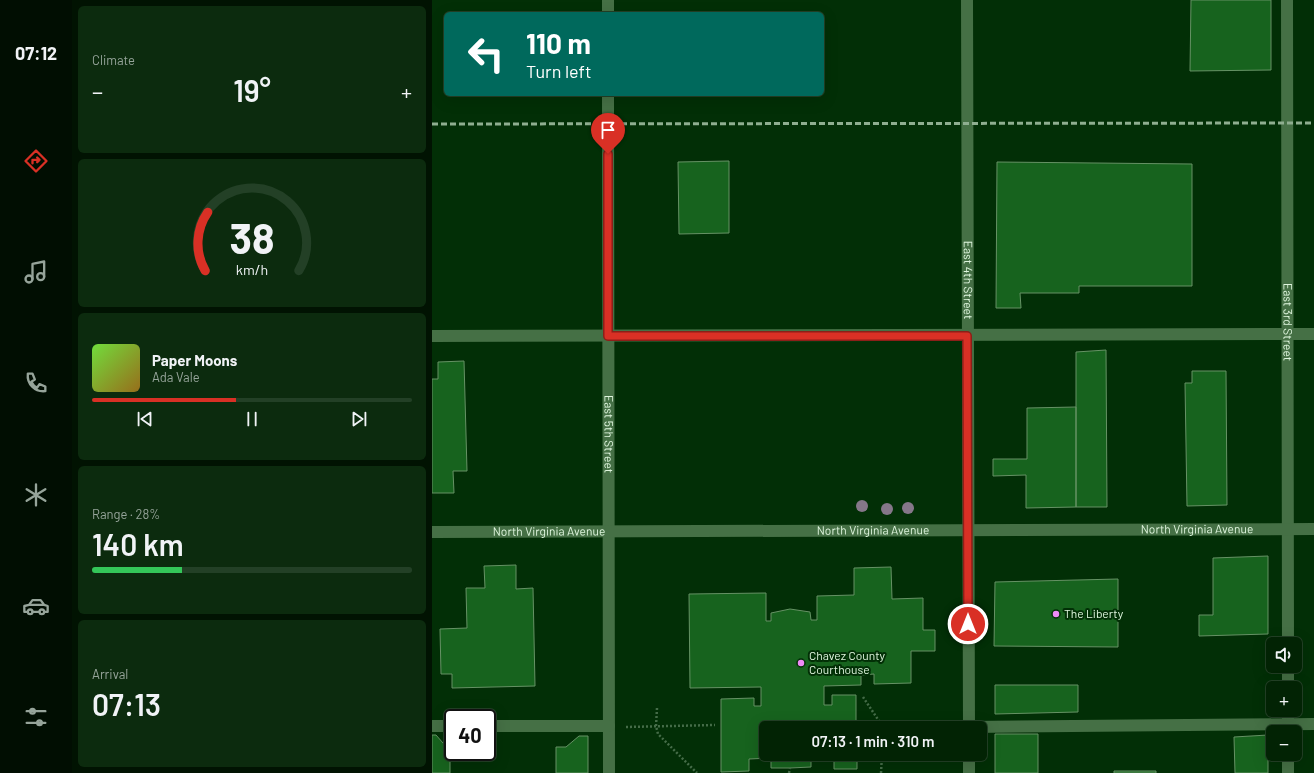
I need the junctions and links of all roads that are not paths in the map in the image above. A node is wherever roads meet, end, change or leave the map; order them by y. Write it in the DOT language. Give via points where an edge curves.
graph roads {
  1 [pos="608,0"];
  2 [pos="968,0"];
  3 [pos="1287,0"];
  4 [pos="608,12"];
  5 [pos="608,96"];
  6 [pos="1314,334"];
  7 [pos="1287,335"];
  8 [pos="432,336"];
  9 [pos="608,336"];
  10 [pos="967,336"];
  11 [pos="1288,529"];
  12 [pos="1314,529"];
  13 [pos="967,530"];
  14 [pos="608,531"];
  15 [pos="432,532"];
  16 [pos="1288,637"];
  17 [pos="969,721"];
  18 [pos="1314,724"];
  19 [pos="432,726"];
  20 [pos="444,726"];
  21 [pos="496,726"];
  22 [pos="609,726"];
  23 [pos="1302,726"];
  24 [pos="987,727"];
  25 [pos="1266,728"];
  26 [pos="969,761"];
  27 [pos="1288,761"];
  28 [pos="609,773"];
  29 [pos="969,773"];
  30 [pos="1288,773"];
  1 -- 4 [label="street"];
  2 -- 10 [label="street, East 4th Street"];
  3 -- 7 [label="street, East 3rd Street"];
  5 -- 9 [label="street, East 5th Street"];
  6 -- 7 [label="street"];
  7 -- 10 [label="street"];
  7 -- 11 [label="street, East 3rd Street"];
  8 -- 9 [label="street"];
  9 -- 10 [label="street"];
  9 -- 14 [label="street, East 5th Street"];
  10 -- 13 [label="street, East 4th Street"];
  11 -- 12 [label="street, North Virginia Avenue"];
  11 -- 13 [label="street, North Virginia Avenue"];
  11 -- 16 [label="street, East 3rd Street"];
  13 -- 14 [label="street, North Virginia Avenue"];
  13 -- 17 [label="street, East 4th Street"];
  14 -- 15 [label="street, North Virginia Avenue"];
  14 -- 22 [label="street, East 5th Street"];
  18 -- 23 [label="street"];
  19 -- 20 [label="street"];
  21 -- 22 [label="street"];
  22 -- 28 [label="street, East 5th Street"];
  24 -- 25 [label="street"];
  26 -- 29 [label="street"];
  27 -- 30 [label="street"];
}
